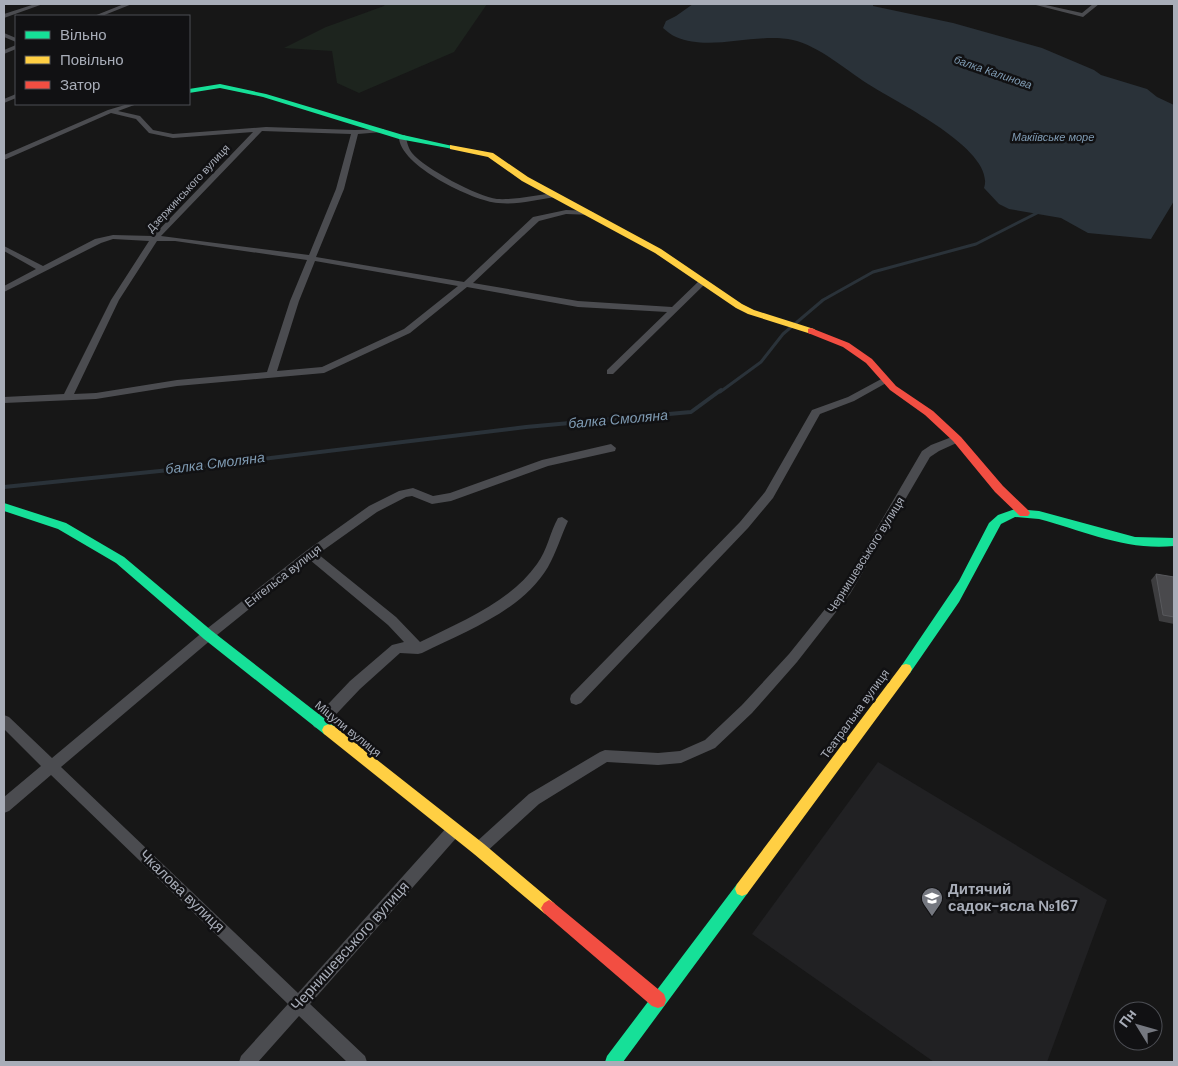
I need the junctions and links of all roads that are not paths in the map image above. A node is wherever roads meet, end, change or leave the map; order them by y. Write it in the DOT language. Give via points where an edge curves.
graph roads {
  1 [pos="40,4"];
  2 [pos="129,4"];
  3 [pos="1035,4"];
  4 [pos="1096,4"];
  5 [pos="100,15"];
  6 [pos="4,16"];
  7 [pos="190,90"];
  8 [pos="131,105"];
  9 [pos="110,112"];
  10 [pos="259,130"];
  11 [pos="382,130"];
  12 [pos="355,132"];
  13 [pos="402,137"];
  14 [pos="4,158"];
  15 [pos="556,195"];
  16 [pos="590,213"];
  17 [pos="155,238"];
  18 [pos="4,248"];
  19 [pos="312,258"];
  20 [pos="42,269"];
  21 [pos="703,282"];
  22 [pos="465,284"];
  23 [pos="4,289"];
  24 [pos="674,310"];
  25 [pos="610,372"];
  26 [pos="271,375"];
  27 [pos="885,380"];
  28 [pos="67,397"];
  29 [pos="4,400"];
  30 [pos="957,439"];
  31 [pos="611,448"];
  32 [pos="4,507"];
  33 [pos="1024,513"];
  34 [pos="562,521"];
  35 [pos="1174,542"];
  36 [pos="310,554"];
  37 [pos="208,635"];
  38 [pos="418,649"];
  39 [pos="576,700"];
  40 [pos="4,720"];
  41 [pos="319,723"];
  42 [pos="52,766"];
  43 [pos="4,806"];
  44 [pos="453,831"];
  45 [pos="479,850"];
  46 [pos="658,1000"];
  47 [pos="299,1004"];
  48 [pos="248,1062"];
  49 [pos="359,1062"];
  50 [pos="613,1062"];
  1 -- 6 [label="street"];
  2 -- 5 [label="street"];
  3 -- 4 [label="street" via="1083,15"];
  7 -- 11 [label="street" via="220,86 264,95"];
  8 -- 9 [label="street"];
  9 -- 10 [label="street" via="138,117 151,132 173,136"];
  9 -- 14 [label="street"];
  10 -- 12 [label="street"];
  10 -- 17 [label="street, Дзержинського вулиця"];
  11 -- 12 [label="street"];
  11 -- 13 [label="street"];
  12 -- 19 [label="street" via="339,197"];
  13 -- 15 [label="street" via="490,155"];
  13 -- 15 [label="street" via="409,155 417,162 481,198 500,201"];
  15 -- 16 [label="street"];
  16 -- 21 [label="street"];
  16 -- 22 [label="street" via="566,212 536,219"];
  17 -- 19 [label="street"];
  17 -- 20 [label="street" via="113,236"];
  17 -- 28 [label="street, Дзержинського вулиця" via="115,300"];
  18 -- 20 [label="street"];
  19 -- 22 [label="street"];
  19 -- 26 [label="street"];
  20 -- 23 [label="street"];
  21 -- 24 [label="street"];
  21 -- 27 [label="street" via="745,309 846,345 869,361"];
  22 -- 24 [label="street" via="578,304"];
  22 -- 26 [label="street" via="408,331 324,370"];
  24 -- 25 [label="street"];
  26 -- 28 [label="street"];
  27 -- 30 [label="street"];
  27 -- 39 [label="street" via="851,399 816,412 769,495 744,525"];
  28 -- 29 [label="street"];
  30 -- 33 [label="street"];
  30 -- 45 [label="street, Чернишевського вулиця" via="926,454 831,612 747,709 710,744 681,757 605,756 534,799"];
  31 -- 36 [label="street, Енгельса вулиця" via="546,463 451,497 432,500 413,492 403,494 373,509"];
  32 -- 37 [label="street, Міцули вулиця" via="62,526 120,560"];
  33 -- 35 [label="street, Театральна вулиця" via="1137,543"];
  33 -- 46 [label="street, Театральна вулиця" via="1006,515 992,528 951,605"];
  34 -- 38 [label="street" via="543,566 520,592 491,612"];
  36 -- 37 [label="street, Енгельса вулиця"];
  36 -- 38 [label="street" via="392,621"];
  37 -- 41 [label="street, Міцули вулиця"];
  37 -- 42 [label="street, Енгельса вулиця"];
  38 -- 41 [label="street" via="396,649 354,685"];
  40 -- 42 [label="street, Чкалова вулиця"];
  41 -- 44 [label="street, Міцули вулиця"];
  42 -- 43 [label="street, Енгельса вулиця"];
  42 -- 47 [label="street, Чкалова вулиця"];
  44 -- 45 [label="street, Міцули вулиця"];
  44 -- 47 [label="street, Чернишевського вулиця"];
  45 -- 46 [label="street, Міцули вулиця"];
  46 -- 50 [label="street, Театральна вулиця"];
  47 -- 48 [label="street, Чернишевського вулиця"];
  47 -- 49 [label="street, Чкалова вулиця"];
}
